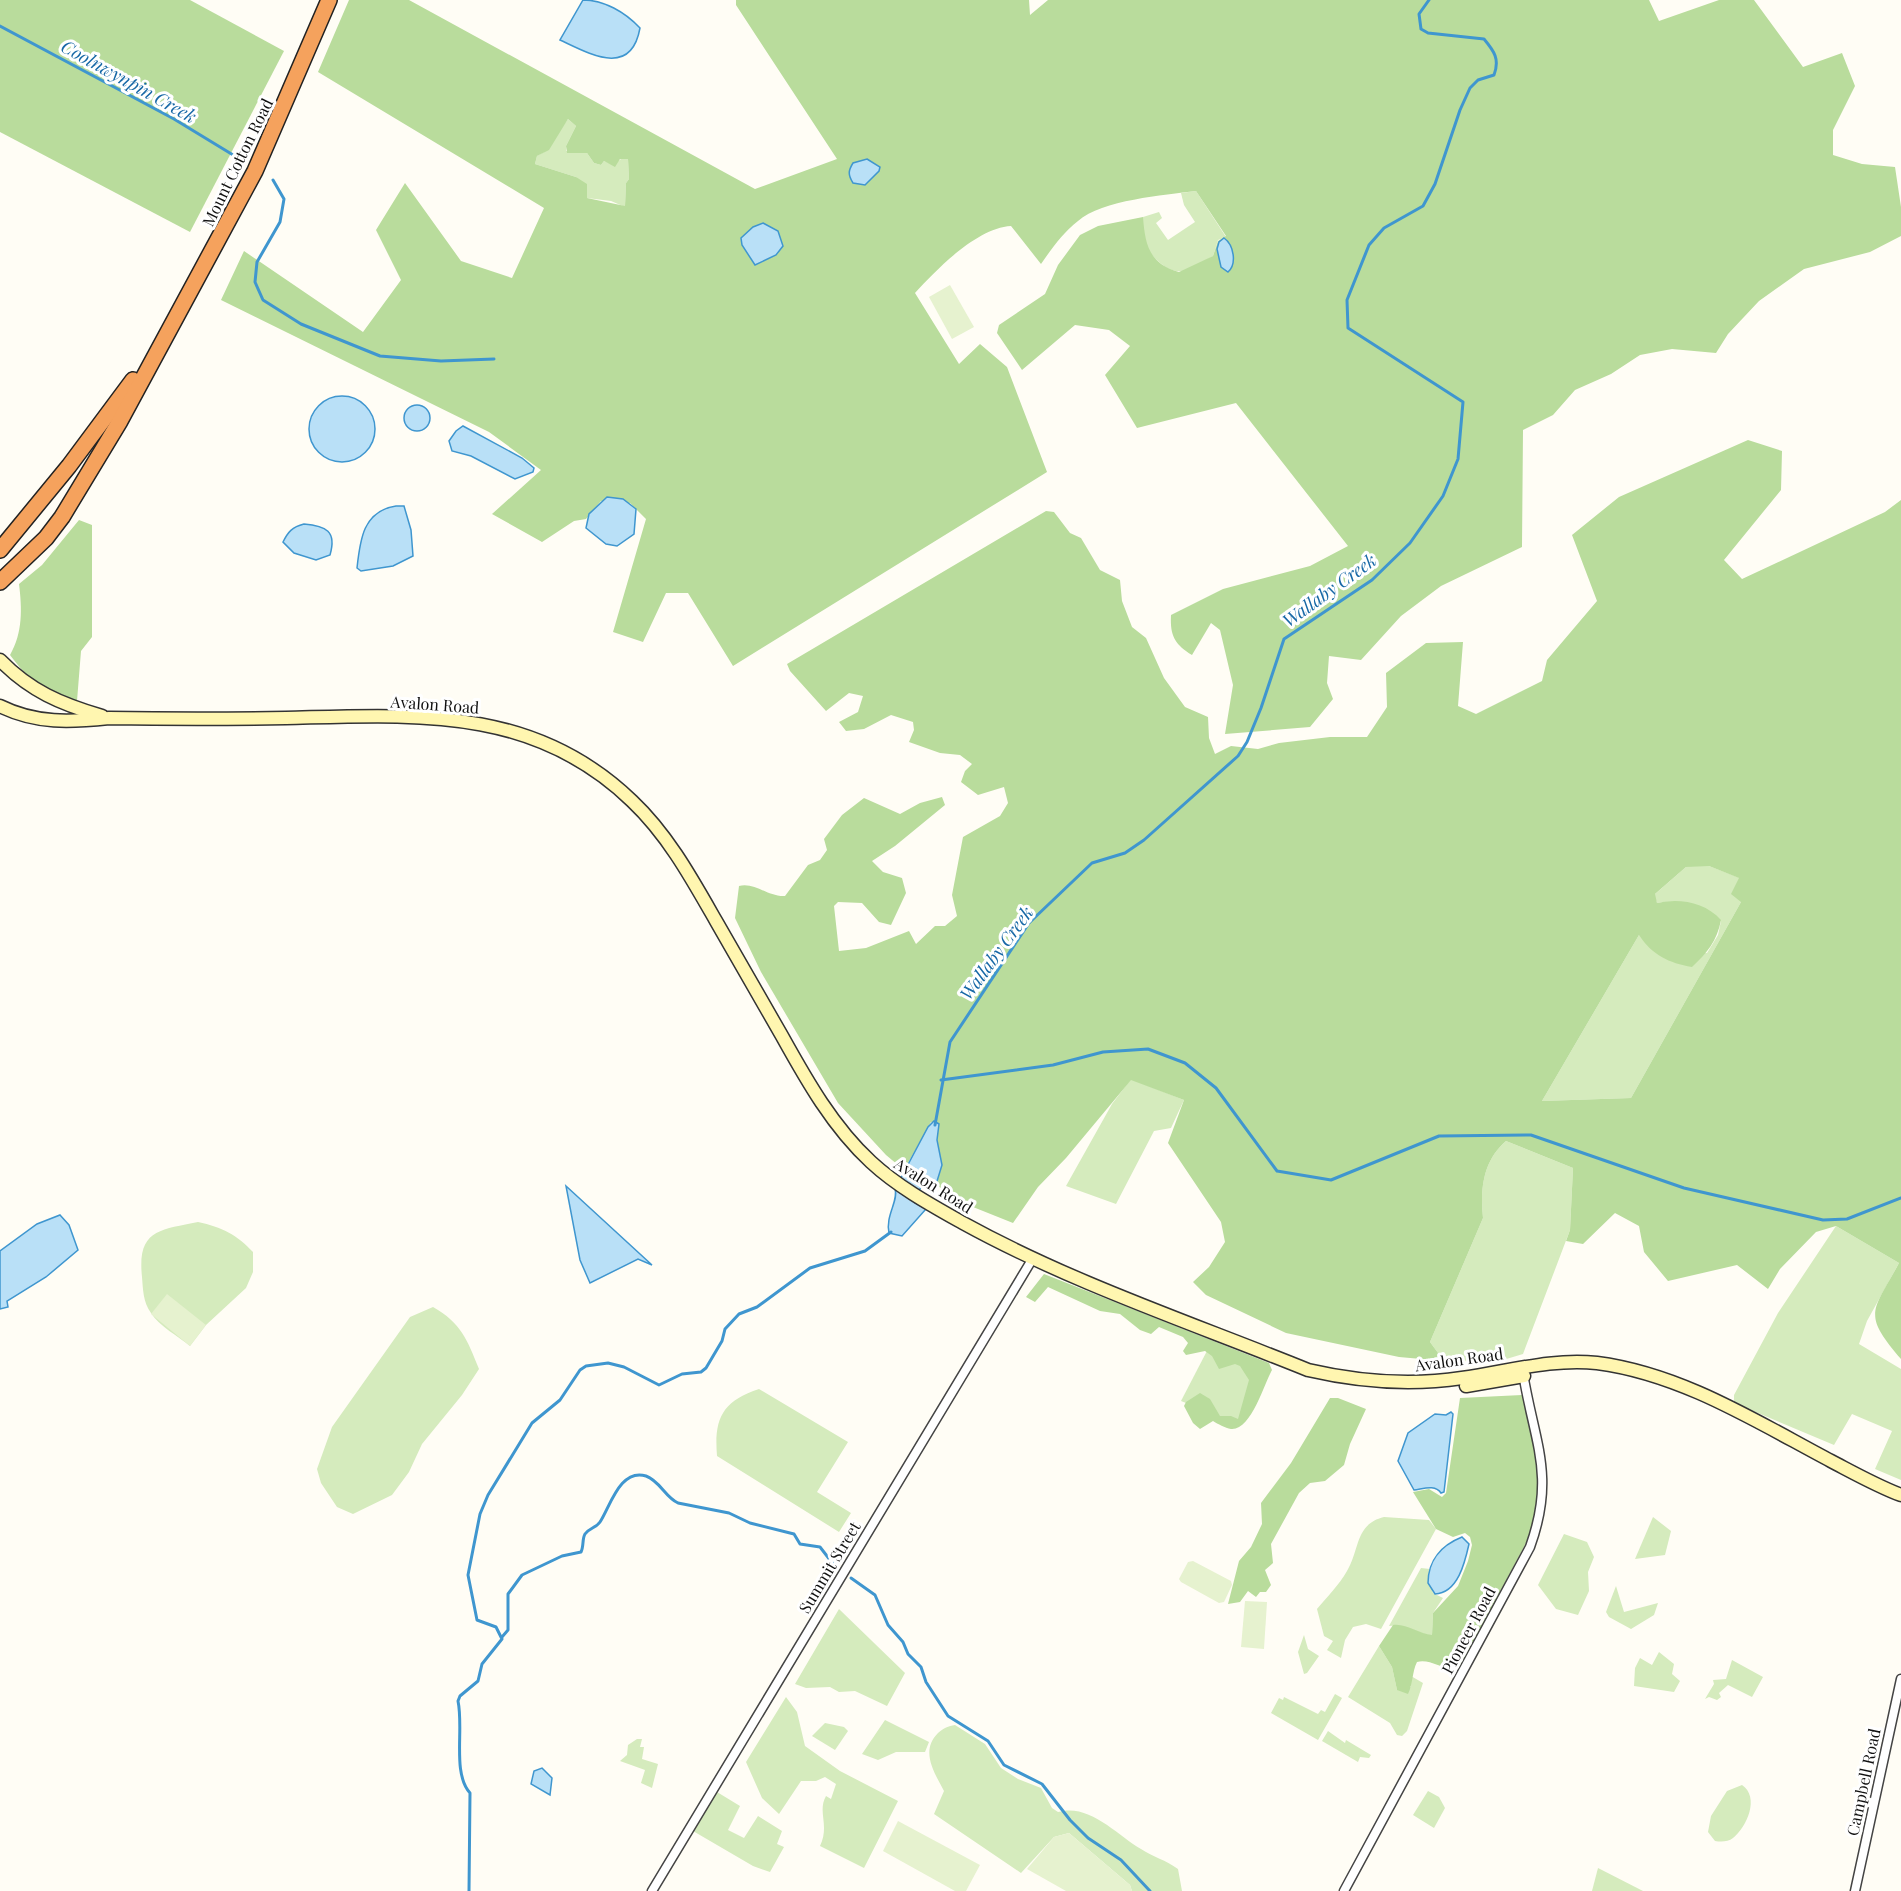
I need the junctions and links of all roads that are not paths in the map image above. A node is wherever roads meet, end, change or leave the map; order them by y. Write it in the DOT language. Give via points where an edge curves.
graph roads {
  1 [pos="329,0"];
  2 [pos="166,335"];
  3 [pos="0,550"];
  4 [pos="0,582"];
  5 [pos="0,660"];
  6 [pos="0,706"];
  7 [pos="109,718"];
  8 [pos="1034,1258"];
  9 [pos="1523,1371"];
  10 [pos="1901,1495"];
  11 [pos="1901,1679"];
  12 [pos="652,1891"];
  13 [pos="1344,1891"];
  14 [pos="1855,1891"];
  1 -- 2 [label="highway, Mount Cotton Road" via="255,171"];
  2 -- 3 [label="highway, Mount Cotton Road" via="69,466"];
  2 -- 4 [label="highway, Mount Cotton Road" via="71,503 46,538"];
  5 -- 7 [label="street, Avalon Road" via="19,679 51,699"];
  6 -- 7 [label="street, Avalon Road" via="32,719"];
  7 -- 8 [label="street, Avalon Road" via="461,719 516,731 576,758 630,799 667,840 801,1071 831,1118 869,1161 916,1196"];
  8 -- 9 [label="street, Avalon Road" via="1308,1370 1352,1380 1450,1388"];
  8 -- 12 [label="street, Summit Street"];
  9 -- 10 [label="street, Avalon Road" via="1596,1363 1649,1374 1710,1398"];
  9 -- 13 [label="street, Pioneer Road" via="1544,1487 1540,1518 1530,1547"];
  11 -- 14 [label="street, Campbell Road"];
}
